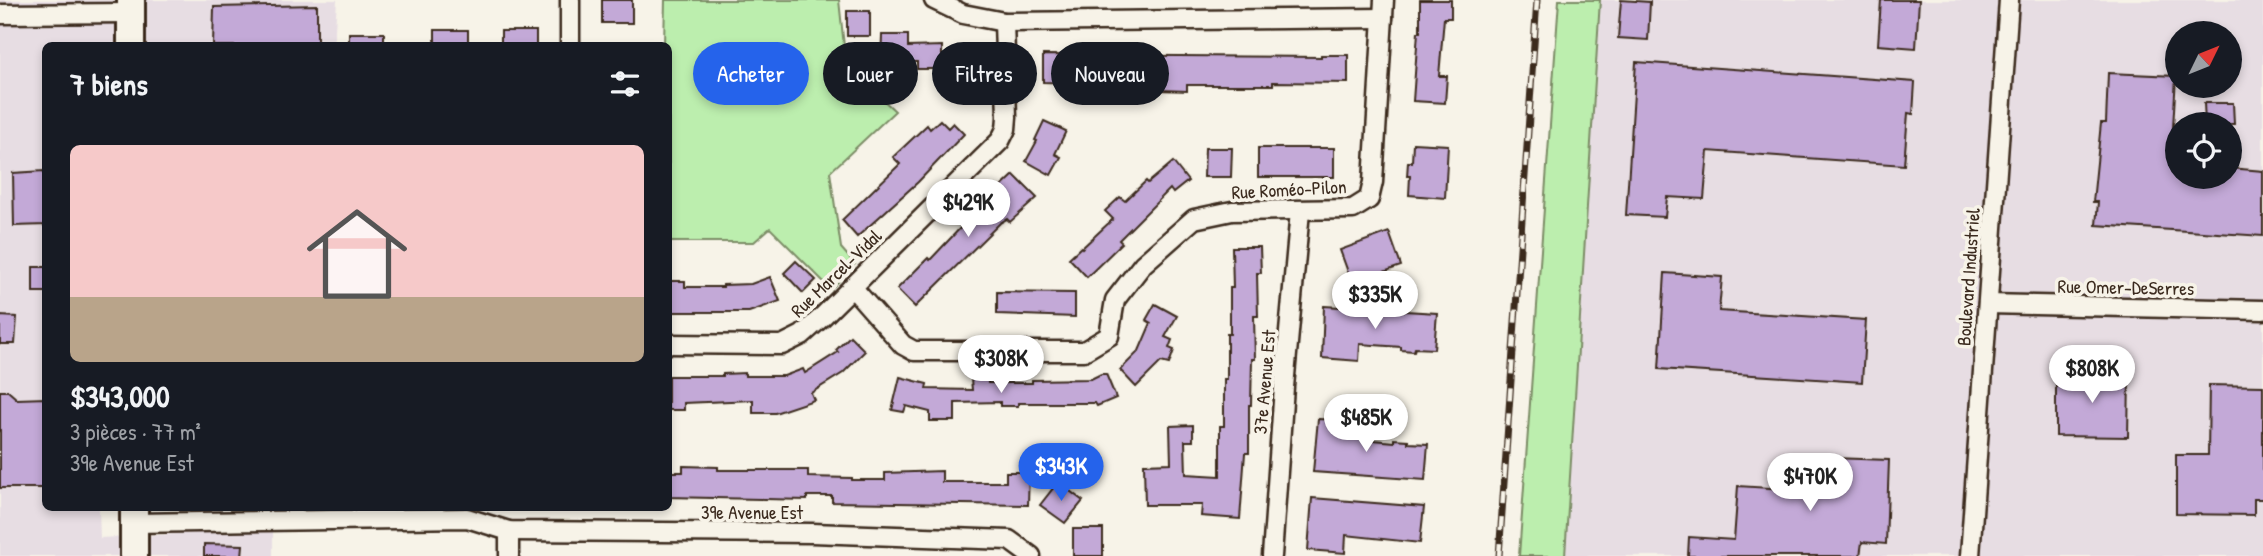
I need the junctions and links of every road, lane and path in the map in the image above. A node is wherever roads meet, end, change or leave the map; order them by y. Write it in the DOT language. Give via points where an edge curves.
graph roads {
  1 [pos="570,0"];
  2 [pos="934,0"];
  3 [pos="2008,0"];
  4 [pos="131,6"];
  5 [pos="1384,9"];
  6 [pos="0,14"];
  7 [pos="1004,22"];
  8 [pos="131,42"];
  9 [pos="570,42"];
  10 [pos="1300,211"];
  11 [pos="852,287"];
  12 [pos="1988,304"];
  13 [pos="2263,310"];
  14 [pos="672,344"];
  15 [pos="134,515"];
  16 [pos="509,531"];
  17 [pos="134,556"];
  18 [pos="509,556"];
  19 [pos="1031,556"];
  20 [pos="1272,556"];
  21 [pos="1970,556"];
  1 -- 9 [label="street"];
  2 -- 7 [label="street" via="963,14"];
  3 -- 12 [label="street, Boulevard Industriel"];
  4 -- 6 [label="street"];
  4 -- 8 [label="main road"];
  5 -- 7 [label="street"];
  5 -- 10 [label="street, Rue Roméo-Pilon" via="1369,199 1353,209"];
  7 -- 11 [label="street, Rue Marcel-Vidal" via="1007,117 1000,141"];
  10 -- 11 [label="street, Rue Roméo-Pilon" via="1231,211 1194,219 1143,264 1115,300 1109,336 1084,351 914,351 903,345"];
  10 -- 20 [label="street, 37e Avenue Est"];
  11 -- 14 [label="street, Rue Marcel-Vidal" via="802,335 782,345"];
  12 -- 13 [label="street, Rue Omer-DeSerres"];
  12 -- 21 [label="street, Boulevard Industriel"];
  15 -- 16 [label="street, 39e Avenue Est" via="467,518"];
  15 -- 17 [label="main road"];
  16 -- 18 [label="street"];
  16 -- 19 [label="street, 39e Avenue Est" via="1009,540"];
}
